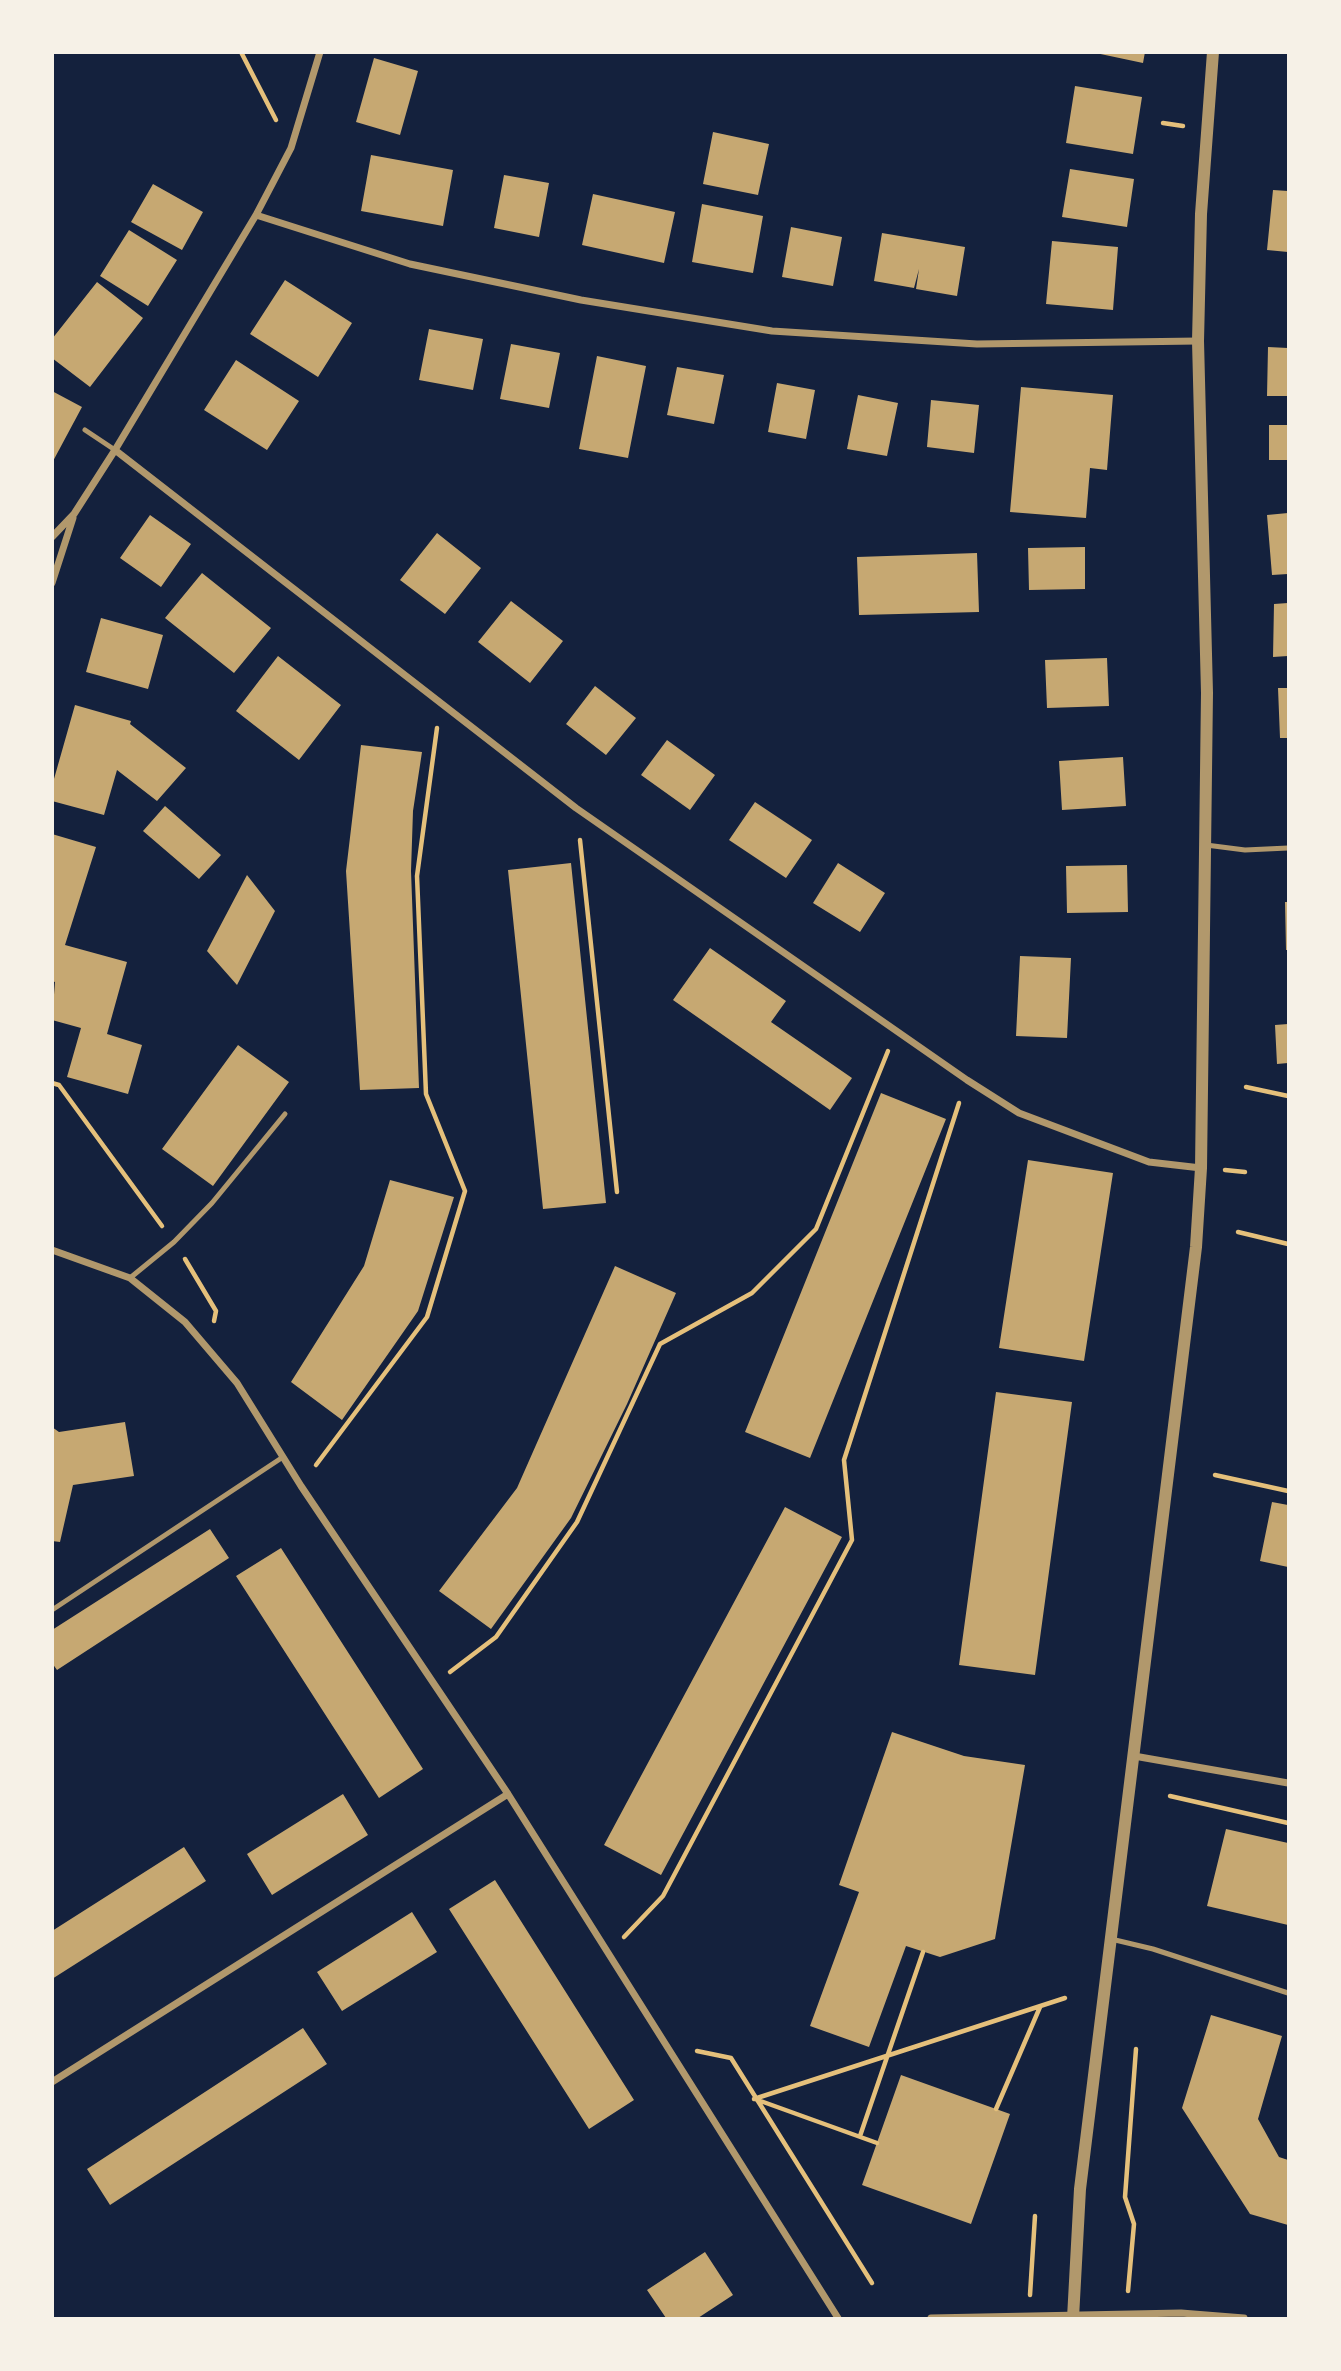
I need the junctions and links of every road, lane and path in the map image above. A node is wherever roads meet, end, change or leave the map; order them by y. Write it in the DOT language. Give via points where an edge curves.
graph roads {
  1 [pos="242,52"];
  2 [pos="320,52"];
  3 [pos="1213,52"];
  4 [pos="291,148"];
  5 [pos="256,215"];
  6 [pos="1198,341"];
  7 [pos="85,430"];
  8 [pos="116,450"];
  9 [pos="74,514"];
  10 [pos="52,537"];
  11 [pos="52,583"];
  12 [pos="440,701"];
  13 [pos="576,808"];
  14 [pos="1206,845"];
  15 [pos="1289,848"];
  16 [pos="897,1030"];
  17 [pos="967,1080"];
  18 [pos="52,1083"];
  19 [pos="1246,1087"];
  20 [pos="1289,1096"];
  21 [pos="285,1114"];
  22 [pos="1201,1168"];
  23 [pos="617,1192"];
  24 [pos="1238,1232"];
  25 [pos="174,1242"];
  26 [pos="1289,1244"];
  27 [pos="52,1250"];
  28 [pos="130,1278"];
  29 [pos="208,1348"];
  30 [pos="283,1457"];
  31 [pos="1215,1475"];
  32 [pos="301,1486"];
  33 [pos="1289,1491"];
  34 [pos="52,1610"];
  35 [pos="436,1683"];
  36 [pos="1134,1756"];
  37 [pos="1289,1783"];
  38 [pos="508,1794"];
  39 [pos="1170,1796"];
  40 [pos="1289,1823"];
  41 [pos="1111,1939"];
  42 [pos="923,1952"];
  43 [pos="608,1953"];
  44 [pos="1289,1993"];
  45 [pos="1065,1998"];
  46 [pos="1040,2006"];
  47 [pos="667,2046"];
  48 [pos="1136,2049"];
  49 [pos="887,2055"];
  50 [pos="52,2081"];
  51 [pos="754,2099"];
  52 [pos="996,2109"];
  53 [pos="859,2136"];
  54 [pos="877,2143"];
  55 [pos="1035,2216"];
  56 [pos="872,2283"];
  57 [pos="1127,2313"];
  58 [pos="1029,2315"];
  59 [pos="1073,2316"];
  60 [pos="838,2319"];
  61 [pos="931,2319"];
  62 [pos="1244,2319"];
  1 -- 4 [label="path"];
  2 -- 4 [label="street"];
  3 -- 6 [label="street" via="1201,214"];
  4 -- 5 [label="street"];
  5 -- 6 [label="street" via="410,264 581,300 772,331 977,344"];
  5 -- 8 [label="street"];
  6 -- 14 [label="street"];
  7 -- 8 [label="lane"];
  8 -- 9 [label="street"];
  8 -- 12 [label="street"];
  9 -- 10 [label="street"];
  9 -- 11 [label="street"];
  12 -- 13 [label="street"];
  12 -- 32 [label="path" via="417,876 426,1094 466,1191 427,1317"];
  13 -- 16 [label="street"];
  13 -- 23 [label="path"];
  14 -- 15 [label="lane" via="1245,850"];
  14 -- 22 [label="street"];
  16 -- 17 [label="street"];
  16 -- 35 [label="path" via="816,1229 752,1293 660,1344 577,1522 496,1637"];
  17 -- 22 [label="street" via="1019,1114 1149,1163"];
  17 -- 43 [label="path" via="844,1460 852,1540 663,1896"];
  18 -- 25 [label="path" via="59,1085"];
  19 -- 20 [label="path"];
  21 -- 25 [label="lane"];
  22 -- 36 [label="street" via="1196,1247"];
  24 -- 26 [label="path"];
  25 -- 28 [label="lane"];
  25 -- 29 [label="path" via="216,1311"];
  27 -- 28 [label="street"];
  28 -- 29 [label="street" via="185,1322"];
  29 -- 30 [label="street" via="237,1383"];
  30 -- 32 [label="street"];
  30 -- 34 [label="lane"];
  31 -- 33 [label="path"];
  32 -- 35 [label="street"];
  35 -- 38 [label="street"];
  36 -- 37 [label="street"];
  36 -- 41 [label="street"];
  38 -- 43 [label="street"];
  38 -- 50 [label="street"];
  39 -- 40 [label="path"];
  41 -- 44 [label="lane"];
  41 -- 59 [label="street" via="1080,2189"];
  42 -- 49 [label="path"];
  43 -- 47 [label="street"];
  45 -- 46 [label="path"];
  46 -- 49 [label="path"];
  46 -- 52 [label="path"];
  47 -- 51 [label="path" via="731,2058"];
  47 -- 60 [label="street"];
  48 -- 57 [label="path" via="1125,2197 1133,2224"];
  49 -- 51 [label="path"];
  49 -- 53 [label="path"];
  51 -- 53 [label="path"];
  51 -- 56 [label="path"];
  53 -- 54 [label="path"];
  55 -- 58 [label="path"];
  57 -- 59 [label="street"];
  57 -- 62 [label="street" via="1219,2314"];
  58 -- 59 [label="street"];
  58 -- 61 [label="street"];
}
